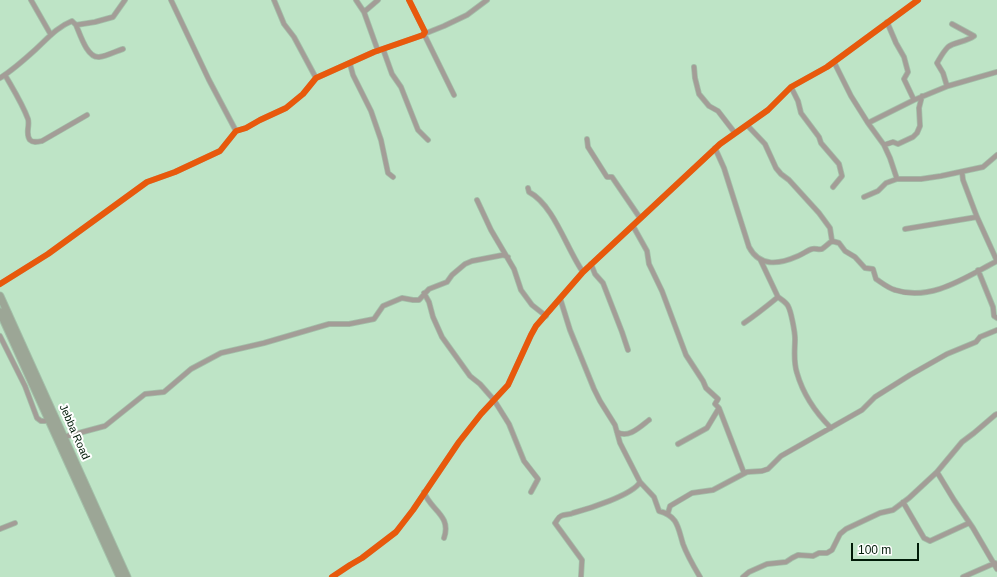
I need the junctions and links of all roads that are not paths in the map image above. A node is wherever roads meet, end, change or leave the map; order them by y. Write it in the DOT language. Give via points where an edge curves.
graph roads {
  1 [pos="31,0"];
  2 [pos="126,0"];
  3 [pos="171,0"];
  4 [pos="274,0"];
  5 [pos="356,0"];
  6 [pos="378,0"];
  7 [pos="409,0"];
  8 [pos="487,0"];
  9 [pos="918,0"];
  10 [pos="364,12"];
  11 [pos="887,22"];
  12 [pos="952,24"];
  13 [pos="76,25"];
  14 [pos="424,34"];
  15 [pos="51,35"];
  16 [pos="123,48"];
  17 [pos="381,50"];
  18 [pos="834,62"];
  19 [pos="350,64"];
  20 [pos="694,67"];
  21 [pos="997,72"];
  22 [pos="2,76"];
  23 [pos="316,78"];
  24 [pos="946,86"];
  25 [pos="791,87"];
  26 [pos="454,95"];
  27 [pos="922,96"];
  28 [pos="914,100"];
  29 [pos="87,115"];
  30 [pos="868,122"];
  31 [pos="747,125"];
  32 [pos="236,131"];
  33 [pos="735,133"];
  34 [pos="587,139"];
  35 [pos="428,140"];
  36 [pos="884,145"];
  37 [pos="715,148"];
  38 [pos="997,155"];
  39 [pos="962,172"];
  40 [pos="393,177"];
  41 [pos="897,179"];
  42 [pos="833,187"];
  43 [pos="528,188"];
  44 [pos="864,197"];
  45 [pos="477,200"];
  46 [pos="977,217"];
  47 [pos="640,218"];
  48 [pos="633,226"];
  49 [pos="905,229"];
  50 [pos="832,241"];
  51 [pos="500,246"];
  52 [pos="497,256"];
  53 [pos="508,257"];
  54 [pos="760,259"];
  55 [pos="591,264"];
  56 [pos="978,270"];
  57 [pos="583,272"];
  58 [pos="0,284"];
  59 [pos="424,293"];
  60 [pos="0,296"];
  61 [pos="778,297"];
  62 [pos="560,298"];
  63 [pos="0,312"];
  64 [pos="546,316"];
  65 [pos="997,318"];
  66 [pos="744,323"];
  67 [pos="997,330"];
  68 [pos="0,336"];
  69 [pos="628,350"];
  70 [pos="494,400"];
  71 [pos="719,408"];
  72 [pos="997,414"];
  73 [pos="49,418"];
  74 [pos="648,420"];
  75 [pos="831,428"];
  76 [pos="617,432"];
  77 [pos="64,437"];
  78 [pos="678,444"];
  79 [pos="937,472"];
  80 [pos="744,474"];
  81 [pos="640,482"];
  82 [pos="424,492"];
  83 [pos="531,492"];
  84 [pos="903,502"];
  85 [pos="668,513"];
  86 [pos="969,522"];
  87 [pos="15,523"];
  88 [pos="0,529"];
  89 [pos="444,538"];
  90 [pos="996,563"];
  91 [pos="997,569"];
  92 [pos="120,577"];
  93 [pos="127,577"];
  94 [pos="332,577"];
  95 [pos="581,577"];
  96 [pos="700,577"];
  97 [pos="743,577"];
  98 [pos="963,577"];
  1 -- 15 [label="street"];
  2 -- 13 [label="street" via="113,17"];
  3 -- 32 [label="street"];
  4 -- 23 [label="street" via="284,24"];
  5 -- 10 [label="street"];
  6 -- 10 [label="street"];
  7 -- 14 [label="street"];
  8 -- 14 [label="street" via="467,15"];
  9 -- 11 [label="street"];
  10 -- 17 [label="street"];
  11 -- 18 [label="street"];
  11 -- 28 [label="street" via="904,57 908,72 904,79"];
  12 -- 24 [label="street" via="974,36 967,41 949,46 937,63"];
  13 -- 15 [label="street" via="72,21"];
  13 -- 16 [label="street" via="94,56 100,57"];
  14 -- 17 [label="street"];
  14 -- 26 [label="street"];
  15 -- 22 [label="street"];
  17 -- 19 [label="street"];
  17 -- 35 [label="street" via="401,87 418,130"];
  18 -- 25 [label="street"];
  18 -- 30 [label="street"];
  19 -- 23 [label="street"];
  19 -- 40 [label="street" via="352,76 371,111 388,173"];
  20 -- 33 [label="street" via="694,78 699,94 709,106 718,111"];
  21 -- 24 [label="street"];
  22 -- 29 [label="street" via="20,101 28,120 27,135 30,140 42,141"];
  23 -- 32 [label="street" via="303,94 286,108"];
  24 -- 27 [label="street"];
  25 -- 31 [label="street" via="768,110"];
  25 -- 42 [label="street" via="801,113 839,164 842,176"];
  27 -- 28 [label="street"];
  27 -- 36 [label="street" via="918,108 920,126 913,137 898,144 893,142"];
  28 -- 30 [label="street"];
  30 -- 36 [label="street"];
  31 -- 33 [label="street"];
  31 -- 50 [label="street" via="765,144 776,168 830,228"];
  32 -- 58 [label="street" via="220,151 147,182 48,254"];
  33 -- 37 [label="street"];
  34 -- 47 [label="street" via="588,147 607,177 612,177"];
  36 -- 41 [label="street"];
  37 -- 47 [label="street"];
  37 -- 54 [label="street" via="724,168 749,247"];
  38 -- 39 [label="street" via="983,167"];
  39 -- 41 [label="street" via="921,179"];
  39 -- 46 [label="street"];
  41 -- 44 [label="street" via="886,182 878,191"];
  43 -- 57 [label="street" via="529,192 543,202"];
  45 -- 51 [label="street"];
  46 -- 49 [label="street"];
  46 -- 56 [label="street" via="997,261"];
  47 -- 48 [label="street"];
  48 -- 55 [label="street"];
  48 -- 71 [label="street" via="647,251 649,264 686,356 706,388 718,399 715,404"];
  50 -- 54 [label="street" via="821,249 813,248 798,256 776,262"];
  50 -- 56 [label="street" via="839,243 865,268 874,269 876,280 894,290 909,293 917,294 948,286"];
  51 -- 52 [label="street"];
  51 -- 53 [label="street"];
  52 -- 53 [label="street"];
  52 -- 59 [label="street" via="466,264 447,282"];
  53 -- 64 [label="street" via="521,290 532,305"];
  54 -- 61 [label="street"];
  55 -- 57 [label="street"];
  55 -- 69 [label="street" via="603,283"];
  56 -- 65 [label="street" via="994,316"];
  57 -- 62 [label="street"];
  59 -- 70 [label="street" via="442,337 470,376"];
  59 -- 77 [label="street" via="419,300 402,298 383,306 374,319 350,324 329,324 221,353 191,369 164,392 145,394 105,426"];
  60 -- 77 [label="highway, Jebba Road"];
  61 -- 66 [label="street"];
  61 -- 75 [label="street" via="788,306 791,315 796,372 808,399"];
  62 -- 64 [label="street"];
  62 -- 76 [label="street" via="594,389"];
  63 -- 73 [label="highway"];
  64 -- 70 [label="street" via="530,335 508,385"];
  67 -- 75 [label="street" via="910,375 875,397 862,410"];
  68 -- 73 [label="street" via="25,386 37,418 41,421"];
  70 -- 82 [label="street" via="459,442"];
  70 -- 83 [label="street" via="509,424 524,461 538,479"];
  71 -- 78 [label="street" via="707,428"];
  71 -- 80 [label="street"];
  72 -- 79 [label="street" via="962,442"];
  73 -- 92 [label="highway"];
  74 -- 76 [label="street" via="629,433 621,435"];
  75 -- 80 [label="street" via="780,456 768,469"];
  76 -- 81 [label="street"];
  77 -- 93 [label="highway, Jebba Road"];
  79 -- 84 [label="street"];
  79 -- 86 [label="street"];
  80 -- 85 [label="street" via="713,490 692,493 670,506"];
  81 -- 85 [label="street" via="654,497 659,511"];
  81 -- 95 [label="street" via="632,490 598,506 561,516 555,523 582,560"];
  82 -- 89 [label="street" via="446,523 447,531"];
  82 -- 94 [label="street" via="396,532"];
  84 -- 86 [label="street" via="924,538 930,541"];
  84 -- 97 [label="street" via="893,510 880,513 846,529 840,534 832,550 827,553 819,552 813,556 798,555 786,562 767,564"];
  85 -- 96 [label="street" via="678,526 683,543"];
  86 -- 90 [label="street"];
  87 -- 88 [label="street"];
  90 -- 91 [label="street"];
  90 -- 98 [label="street"];
}
